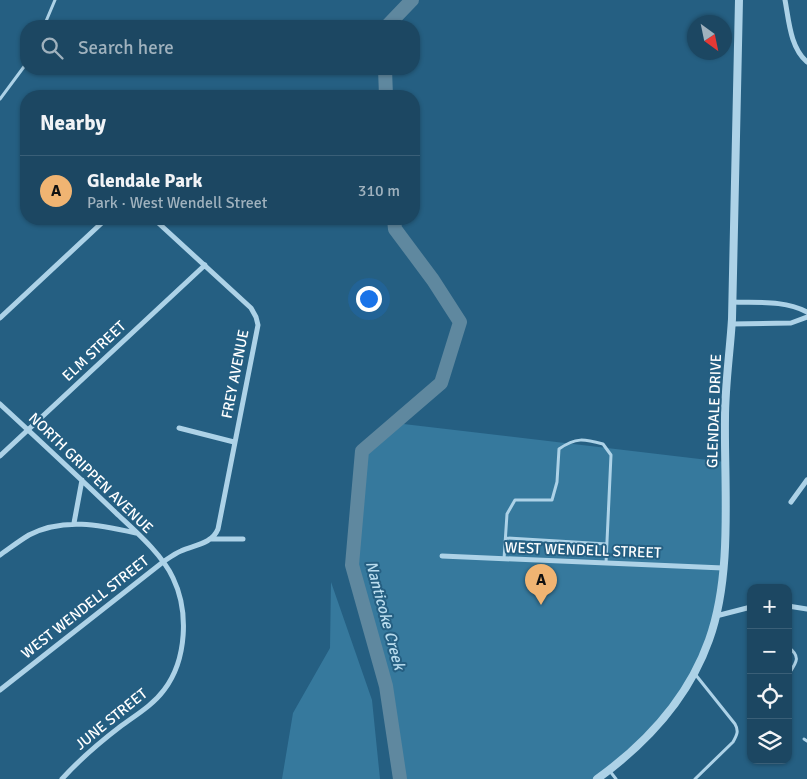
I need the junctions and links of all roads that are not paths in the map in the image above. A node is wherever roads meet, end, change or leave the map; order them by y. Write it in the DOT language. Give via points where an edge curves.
graph roads {
  1 [pos="55,0"];
  2 [pos="739,0"];
  3 [pos="784,0"];
  4 [pos="47,20"];
  5 [pos="807,62"];
  6 [pos="20,72"];
  7 [pos="0,99"];
  8 [pos="100,225"];
  9 [pos="161,225"];
  10 [pos="205,264"];
  11 [pos="732,302"];
  12 [pos="807,312"];
  13 [pos="807,317"];
  14 [pos="0,318"];
  15 [pos="731,324"];
  16 [pos="0,404"];
  17 [pos="179,428"];
  18 [pos="28,430"];
  19 [pos="234,442"];
  20 [pos="0,456"];
  21 [pos="82,480"];
  22 [pos="807,480"];
  23 [pos="791,502"];
  24 [pos="74,523"];
  25 [pos="136,533"];
  26 [pos="506,538"];
  27 [pos="243,539"];
  28 [pos="210,540"];
  29 [pos="607,544"];
  30 [pos="0,555"];
  31 [pos="442,556"];
  32 [pos="504,559"];
  33 [pos="163,562"];
  34 [pos="606,564"];
  35 [pos="723,568"];
  36 [pos="792,607"];
  37 [pos="747,609"];
  38 [pos="807,609"];
  39 [pos="716,616"];
  40 [pos="792,650"];
  41 [pos="792,669"];
  42 [pos="695,673"];
  43 [pos="0,690"];
  44 [pos="609,770"];
  45 [pos="62,779"];
  46 [pos="597,779"];
  47 [pos="616,779"];
  48 [pos="695,779"];
  1 -- 4 [label="lane"];
  2 -- 11 [label="street, GLENDALE DRIVE"];
  3 -- 5 [label="street" via="793,40"];
  6 -- 7 [label="lane"];
  8 -- 14 [label="street"];
  9 -- 10 [label="street, FREY AVENUE"];
  10 -- 18 [label="street, ELM STREET"];
  10 -- 19 [label="street, FREY AVENUE" via="251,308 258,325"];
  11 -- 12 [label="street" via="786,304"];
  11 -- 15 [label="street, GLENDALE DRIVE"];
  13 -- 15 [label="street" via="790,323"];
  15 -- 35 [label="street, GLENDALE DRIVE" via="725,416"];
  16 -- 18 [label="street, NORTH GRIPPEN AVENUE"];
  17 -- 19 [label="street"];
  18 -- 20 [label="street, ELM STREET"];
  18 -- 21 [label="street, NORTH GRIPPEN AVENUE"];
  19 -- 28 [label="street, FREY AVENUE" via="218,529"];
  21 -- 24 [label="street"];
  21 -- 25 [label="street, NORTH GRIPPEN AVENUE"];
  22 -- 23 [label="street"];
  24 -- 25 [label="street"];
  24 -- 30 [label="street" via="50,526"];
  25 -- 33 [label="street, NORTH GRIPPEN AVENUE"];
  26 -- 29 [label="lane"];
  26 -- 29 [label="lane" via="507,514 515,500 552,500 560,449 571,441 586,439 603,444 611,455"];
  26 -- 32 [label="lane"];
  27 -- 28 [label="street"];
  28 -- 33 [label="street, WEST WENDELL STREET"];
  29 -- 34 [label="lane"];
  31 -- 32 [label="street, WEST WENDELL STREET"];
  32 -- 34 [label="street, WEST WENDELL STREET"];
  33 -- 43 [label="street, WEST WENDELL STREET"];
  33 -- 45 [label="street, JUNE STREET" via="176,587 184,629 180,656 172,676 156,700 101,741"];
  34 -- 35 [label="street, WEST WENDELL STREET"];
  35 -- 39 [label="street, GLENDALE DRIVE"];
  36 -- 38 [label="street"];
  37 -- 39 [label="street"];
  39 -- 42 [label="street, GLENDALE DRIVE"];
  40 -- 41 [label="lane" via="797,657"];
  42 -- 44 [label="street, GLENDALE DRIVE" via="658,726 633,752"];
  42 -- 48 [label="lane" via="738,729 733,742"];
  44 -- 46 [label="street, GLENDALE DRIVE"];
  44 -- 47 [label="lane"];
}
